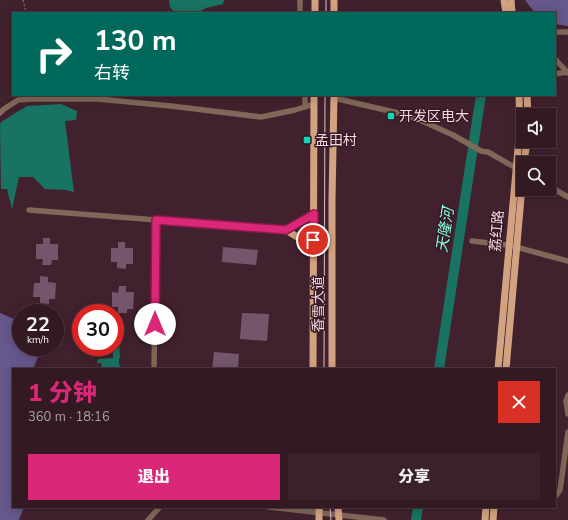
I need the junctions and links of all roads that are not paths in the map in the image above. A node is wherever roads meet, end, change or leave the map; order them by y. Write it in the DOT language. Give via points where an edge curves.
graph roads {
  1 [pos="300,0"];
  2 [pos="315,0"];
  3 [pos="334,0"];
  4 [pos="504,0"];
  5 [pos="511,0"];
  6 [pos="300,12"];
  7 [pos="315,12"];
  8 [pos="334,12"];
  9 [pos="506,12"];
  10 [pos="512,12"];
  11 [pos="556,32"];
  12 [pos="568,32"];
  13 [pos="556,60"];
  14 [pos="568,73"];
  15 [pos="556,74"];
  16 [pos="98,96"];
  17 [pos="305,96"];
  18 [pos="314,96"];
  19 [pos="334,96"];
  20 [pos="520,96"];
  21 [pos="527,96"];
  22 [pos="90,99"];
  23 [pos="314,104"];
  24 [pos="305,107"];
  25 [pos="528,108"];
  26 [pos="0,114"];
  27 [pos="517,156"];
  28 [pos="516,167"];
  29 [pos="556,190"];
  30 [pos="521,196"];
  31 [pos="568,197"];
  32 [pos="29,210"];
  33 [pos="314,214"];
  34 [pos="156,220"];
  35 [pos="286,230"];
  36 [pos="472,241"];
  37 [pos="508,245"];
  38 [pos="516,247"];
  39 [pos="313,253"];
  40 [pos="568,261"];
  41 [pos="154,368"];
  42 [pos="313,368"];
  43 [pos="332,368"];
  44 [pos="498,368"];
  45 [pos="506,368"];
  46 [pos="568,395"];
  47 [pos="568,414"];
  48 [pos="568,432"];
  49 [pos="556,496"];
  50 [pos="159,508"];
  51 [pos="277,508"];
  52 [pos="338,508"];
  53 [pos="486,508"];
  54 [pos="494,508"];
  55 [pos="319,513"];
  56 [pos="339,518"];
  57 [pos="148,520"];
  58 [pos="384,520"];
  59 [pos="485,520"];
  60 [pos="493,520"];
  1 -- 6 [label="street"];
  2 -- 7 [label="main road"];
  3 -- 8 [label="main road"];
  4 -- 9 [label="main road"];
  5 -- 10 [label="main road"];
  11 -- 12 [label="street"];
  13 -- 14 [label="street"];
  14 -- 15 [label="street"];
  16 -- 22 [label="street"];
  17 -- 24 [label="street"];
  18 -- 23 [label="main road, 香雪大道"];
  19 -- 28 [label="street" via="412,117 444,130"];
  19 -- 43 [label="main road, 香雪大道"];
  20 -- 27 [label="main road, 荔红路"];
  21 -- 25 [label="main road"];
  22 -- 24 [label="street" via="261,117"];
  22 -- 26 [label="street" via="18,100"];
  23 -- 24 [label="street"];
  23 -- 33 [label="main road, 香雪大道"];
  28 -- 37 [label="main road, 荔红路"];
  29 -- 31 [label="street"];
  30 -- 38 [label="main road, 荔红路"];
  32 -- 34 [label="street"];
  33 -- 35 [label="main road"];
  33 -- 39 [label="main road, 香雪大道"];
  34 -- 35 [label="street"];
  34 -- 41 [label="street"];
  35 -- 39 [label="main road" via="308,243"];
  36 -- 37 [label="street"];
  37 -- 38 [label="street"];
  37 -- 44 [label="main road, 荔红路"];
  38 -- 40 [label="street"];
  38 -- 45 [label="main road, 荔红路"];
  39 -- 42 [label="main road, 香雪大道"];
  46 -- 47 [label="street"];
  48 -- 49 [label="street" via="560,490"];
  50 -- 57 [label="street"];
  51 -- 55 [label="street"];
  52 -- 56 [label="main road"];
  53 -- 59 [label="main road"];
  54 -- 60 [label="main road"];
  55 -- 56 [label="street"];
  56 -- 58 [label="street"];
}
